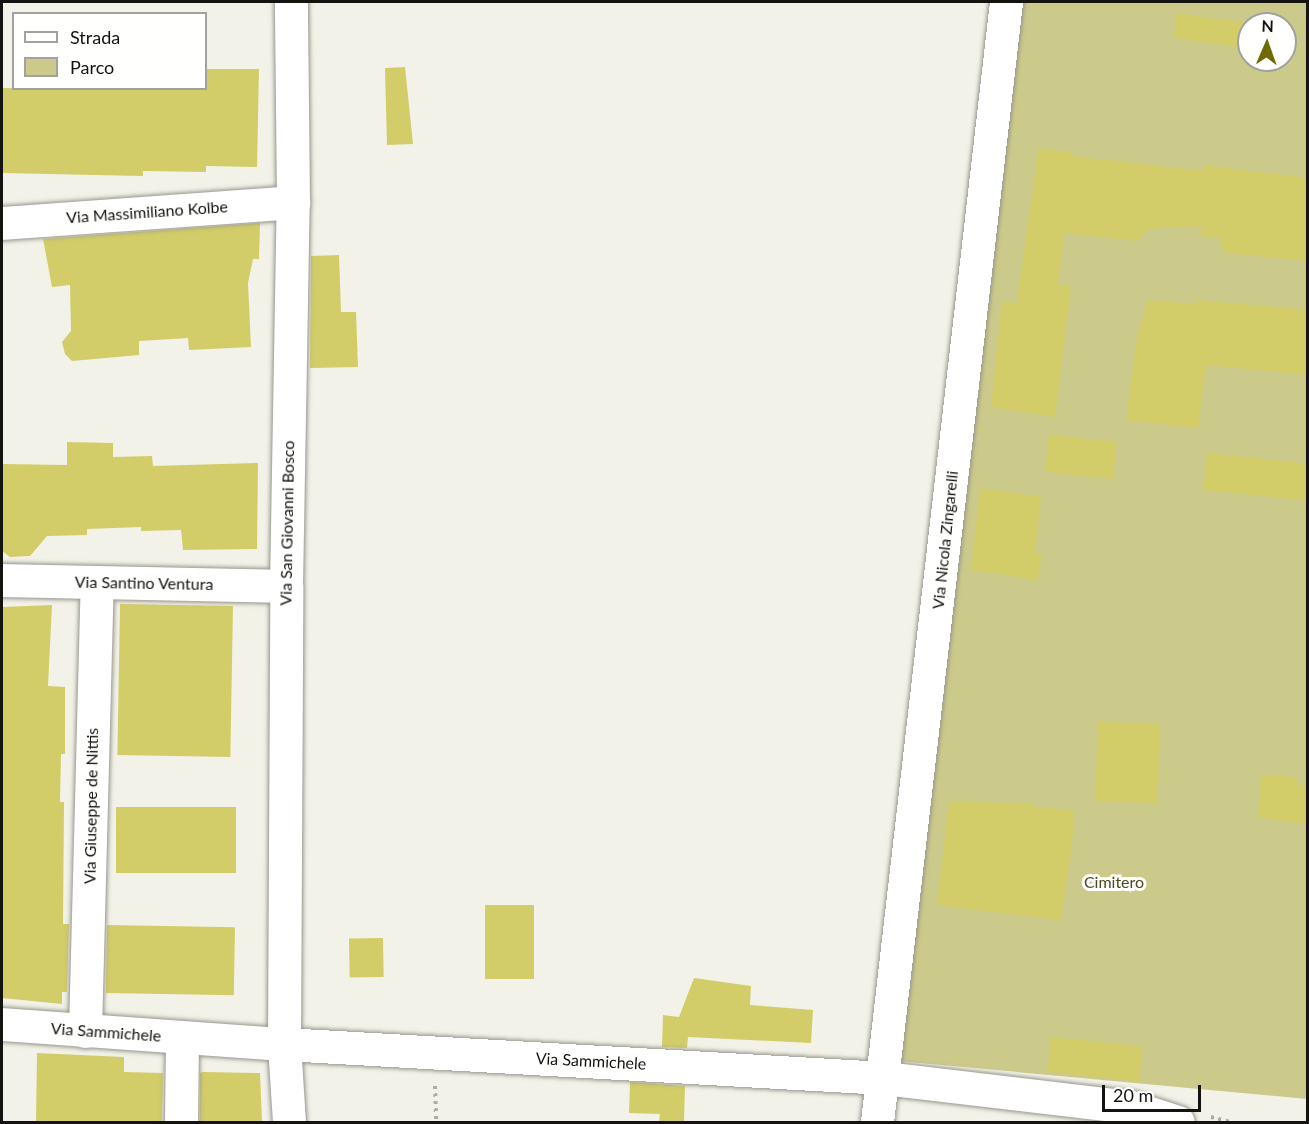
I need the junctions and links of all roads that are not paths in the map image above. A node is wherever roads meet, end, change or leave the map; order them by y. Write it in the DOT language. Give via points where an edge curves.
graph roads {
  1 [pos="291,2"];
  2 [pos="1006,2"];
  3 [pos="293,202"];
  4 [pos="2,223"];
  5 [pos="2,580"];
  6 [pos="97,582"];
  7 [pos="286,586"];
  8 [pos="2,1024"];
  9 [pos="85,1031"];
  10 [pos="182,1037"];
  11 [pos="284,1044"];
  12 [pos="884,1078"];
  13 [pos="181,1122"];
  14 [pos="289,1122"];
  15 [pos="877,1122"];
  16 [pos="1178,1122"];
  1 -- 3 [label="street, Via San Giovanni Bosco"];
  2 -- 12 [label="street, Via Nicola Zingarelli"];
  3 -- 4 [label="street, Via Massimiliano Kolbe"];
  3 -- 7 [label="street, Via San Giovanni Bosco"];
  5 -- 6 [label="street, Via Santino Ventura"];
  6 -- 7 [label="street, Via Santino Ventura"];
  6 -- 9 [label="street, Via Giuseppe de Nittis"];
  7 -- 11 [label="street, Via San Giovanni Bosco"];
  8 -- 9 [label="street, Via Sammichele"];
  9 -- 10 [label="street, Via Sammichele"];
  10 -- 11 [label="street, Via Sammichele"];
  10 -- 13 [label="street"];
  11 -- 12 [label="street, Via Sammichele"];
  11 -- 14 [label="street, Via San Giovanni Bosco"];
  12 -- 15 [label="street, Via Nicola Zingarelli"];
  12 -- 16 [label="street, Via Sammichele" via="1131,1107"];
}
